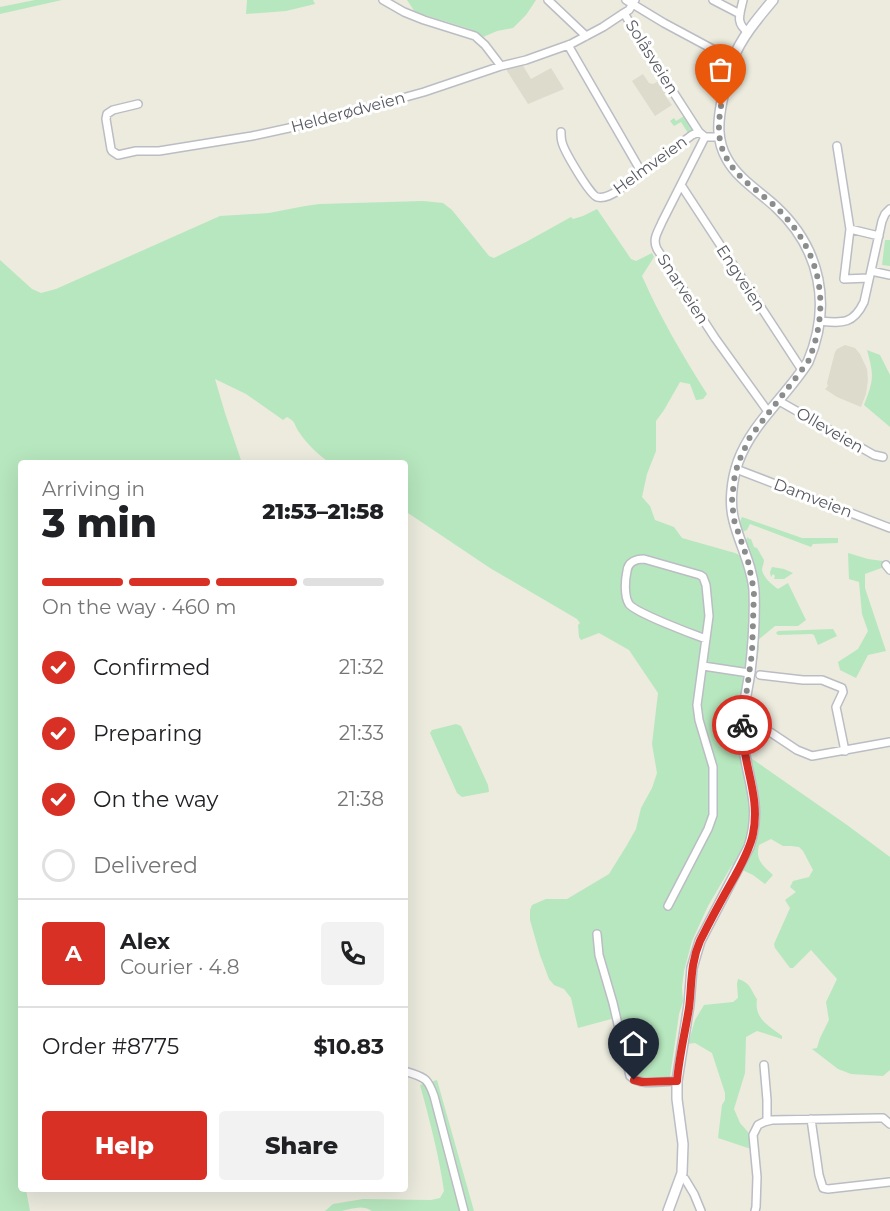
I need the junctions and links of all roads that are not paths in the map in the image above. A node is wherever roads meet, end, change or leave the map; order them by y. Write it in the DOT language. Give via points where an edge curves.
graph roads {
  1 [pos="383,0"];
  2 [pos="548,0"];
  3 [pos="713,0"];
  4 [pos="743,0"];
  5 [pos="773,0"];
  6 [pos="631,2"];
  7 [pos="624,13"];
  8 [pos="740,15"];
  9 [pos="748,32"];
  10 [pos="586,36"];
  11 [pos="568,45"];
  12 [pos="733,60"];
  13 [pos="501,66"];
  14 [pos="138,104"];
  15 [pos="561,132"];
  16 [pos="702,134"];
  17 [pos="719,137"];
  18 [pos="837,147"];
  19 [pos="642,173"];
  20 [pos="681,185"];
  21 [pos="890,209"];
  22 [pos="850,229"];
  23 [pos="879,236"];
  24 [pos="890,274"];
  25 [pos="870,275"];
  26 [pos="819,321"];
  27 [pos="802,370"];
  28 [pos="779,400"];
  29 [pos="769,413"];
  30 [pos="883,457"];
  31 [pos="736,469"];
  32 [pos="890,528"];
  33 [pos="706,639"];
  34 [pos="703,666"];
  35 [pos="749,674"];
  36 [pos="760,675"];
  37 [pos="742,729"];
  38 [pos="890,742"];
  39 [pos="845,750"];
  40 [pos="668,906"];
  41 [pos="597,934"];
  42 [pos="764,1065"];
  43 [pos="408,1072"];
  44 [pos="677,1081"];
  45 [pos="811,1119"];
  46 [pos="767,1121"];
  47 [pos="890,1124"];
  48 [pos="681,1178"];
  49 [pos="890,1182"];
  50 [pos="464,1211"];
  51 [pos="668,1211"];
  52 [pos="700,1211"];
  53 [pos="755,1211"];
  1 -- 13 [label="street" via="424,20 475,36"];
  2 -- 10 [label="street"];
  3 -- 8 [label="street"];
  4 -- 8 [label="street"];
  5 -- 9 [label="main road"];
  6 -- 7 [label="street, Helderødveien"];
  6 -- 12 [label="street"];
  7 -- 10 [label="street, Helderødveien"];
  7 -- 16 [label="street, Solåsveien"];
  8 -- 9 [label="street" via="741,25"];
  9 -- 12 [label="main road"];
  10 -- 11 [label="street, Helderødveien"];
  11 -- 13 [label="street, Helderødveien"];
  11 -- 19 [label="street"];
  12 -- 17 [label="main road" via="719,119"];
  13 -- 14 [label="street, Helderødveien" via="424,92 274,132 116,154 111,149 107,114"];
  15 -- 19 [label="street, Helmveien" via="571,160 595,196 602,198 614,193"];
  16 -- 17 [label="street"];
  16 -- 19 [label="street, Helmveien" via="685,139"];
  16 -- 20 [label="street, Snarveien"];
  17 -- 26 [label="main road" via="733,168 786,217 803,239 820,291"];
  18 -- 22 [label="street"];
  20 -- 27 [label="street, Engveien"];
  20 -- 29 [label="street, Snarveien" via="656,236 655,246"];
  21 -- 23 [label="street"];
  22 -- 23 [label="street"];
  22 -- 25 [label="street" via="844,279"];
  23 -- 25 [label="street"];
  24 -- 25 [label="street"];
  25 -- 26 [label="street" via="864,302 855,317 840,322"];
  26 -- 27 [label="main road" via="813,349"];
  27 -- 28 [label="main road"];
  28 -- 29 [label="main road"];
  28 -- 30 [label="street, Olleveien"];
  29 -- 31 [label="main road" via="750,437"];
  31 -- 32 [label="street, Damveien"];
  31 -- 35 [label="main road" via="732,511 754,591"];
  33 -- 33 [label="street" via="631,606 626,590 627,571 632,562 644,559 703,577 709,616"];
  33 -- 34 [label="street"];
  34 -- 35 [label="street"];
  34 -- 40 [label="street" via="697,708 713,767 713,814"];
  35 -- 37 [label="main road"];
  36 -- 39 [label="street" via="822,680 842,688 836,707"];
  37 -- 39 [label="street" via="764,729 812,756"];
  37 -- 44 [label="main road" via="754,796 753,836 696,952"];
  38 -- 39 [label="street"];
  41 -- 44 [label="street" via="630,1076 642,1082"];
  42 -- 46 [label="street"];
  43 -- 50 [label="street" via="426,1079 430,1085"];
  44 -- 48 [label="main road" via="683,1144"];
  45 -- 46 [label="street"];
  45 -- 47 [label="street" via="883,1118"];
  45 -- 49 [label="street" via="824,1188"];
  46 -- 53 [label="street" via="758,1125 753,1135"];
  48 -- 51 [label="main road"];
  48 -- 52 [label="street" via="694,1194"];
}
